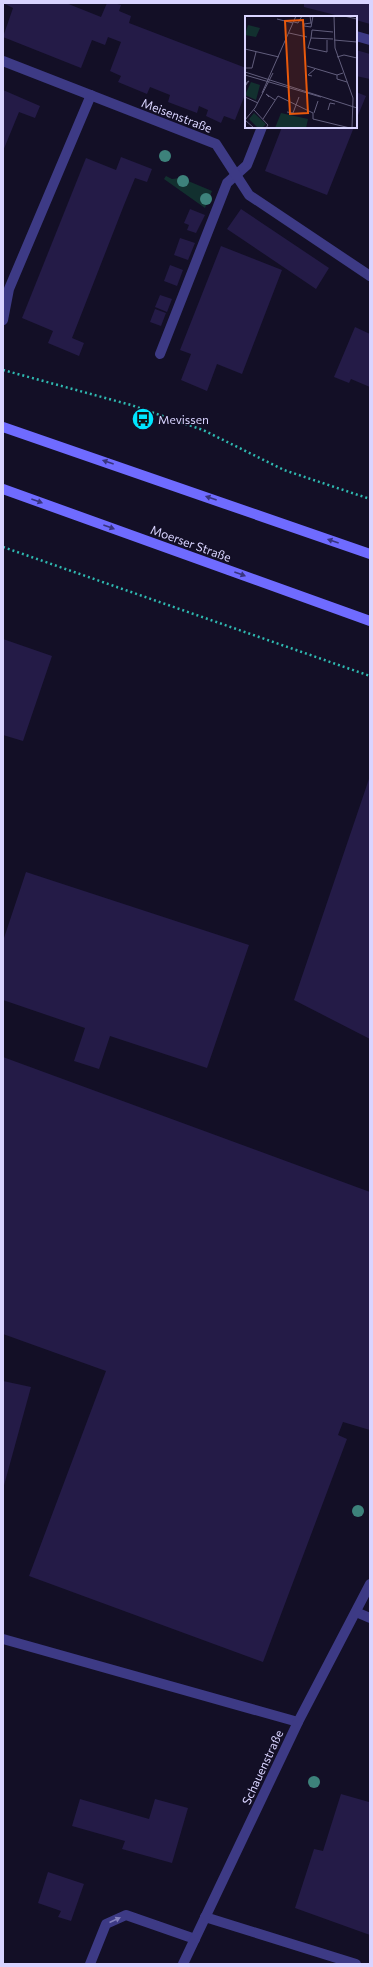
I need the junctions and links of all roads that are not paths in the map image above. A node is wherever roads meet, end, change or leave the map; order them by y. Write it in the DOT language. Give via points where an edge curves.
graph roads {
  1 [pos="357,36"];
  2 [pos="370,40"];
  3 [pos="3,60"];
  4 [pos="91,95"];
  5 [pos="262,128"];
  6 [pos="236,175"];
  7 [pos="370,276"];
  8 [pos="3,320"];
  9 [pos="160,354"];
  10 [pos="3,427"];
  11 [pos="3,489"];
  12 [pos="370,554"];
  13 [pos="370,622"];
  14 [pos="370,1584"];
  15 [pos="356,1612"];
  16 [pos="370,1618"];
  17 [pos="3,1639"];
  18 [pos="298,1722"];
  19 [pos="205,1917"];
  20 [pos="195,1939"];
  21 [pos="90,1964"];
  22 [pos="183,1964"];
  23 [pos="356,1964"];
  1 -- 2 [label="street"];
  3 -- 4 [label="street, Meisenstraße"];
  4 -- 6 [label="street, Meisenstraße" via="216,144"];
  4 -- 8 [label="street" via="9,289"];
  5 -- 6 [label="street" via="246,165"];
  6 -- 7 [label="street, Meisenstraße" via="249,195"];
  6 -- 9 [label="street" via="227,183"];
  12 -- 10 [label="main road, one-way"];
  11 -- 13 [label="main road, Moerser Straße, one-way"];
  14 -- 15 [label="street, Schauenstraße"];
  15 -- 16 [label="street"];
  15 -- 18 [label="street, Schauenstraße"];
  17 -- 18 [label="street"];
  18 -- 19 [label="street, Schauenstraße"];
  19 -- 20 [label="street, Schauenstraße"];
  19 -- 23 [label="street"];
  21 -- 20 [label="street, one-way" via="106,1924 126,1915"];
  20 -- 22 [label="street, Schauenstraße"];
}
